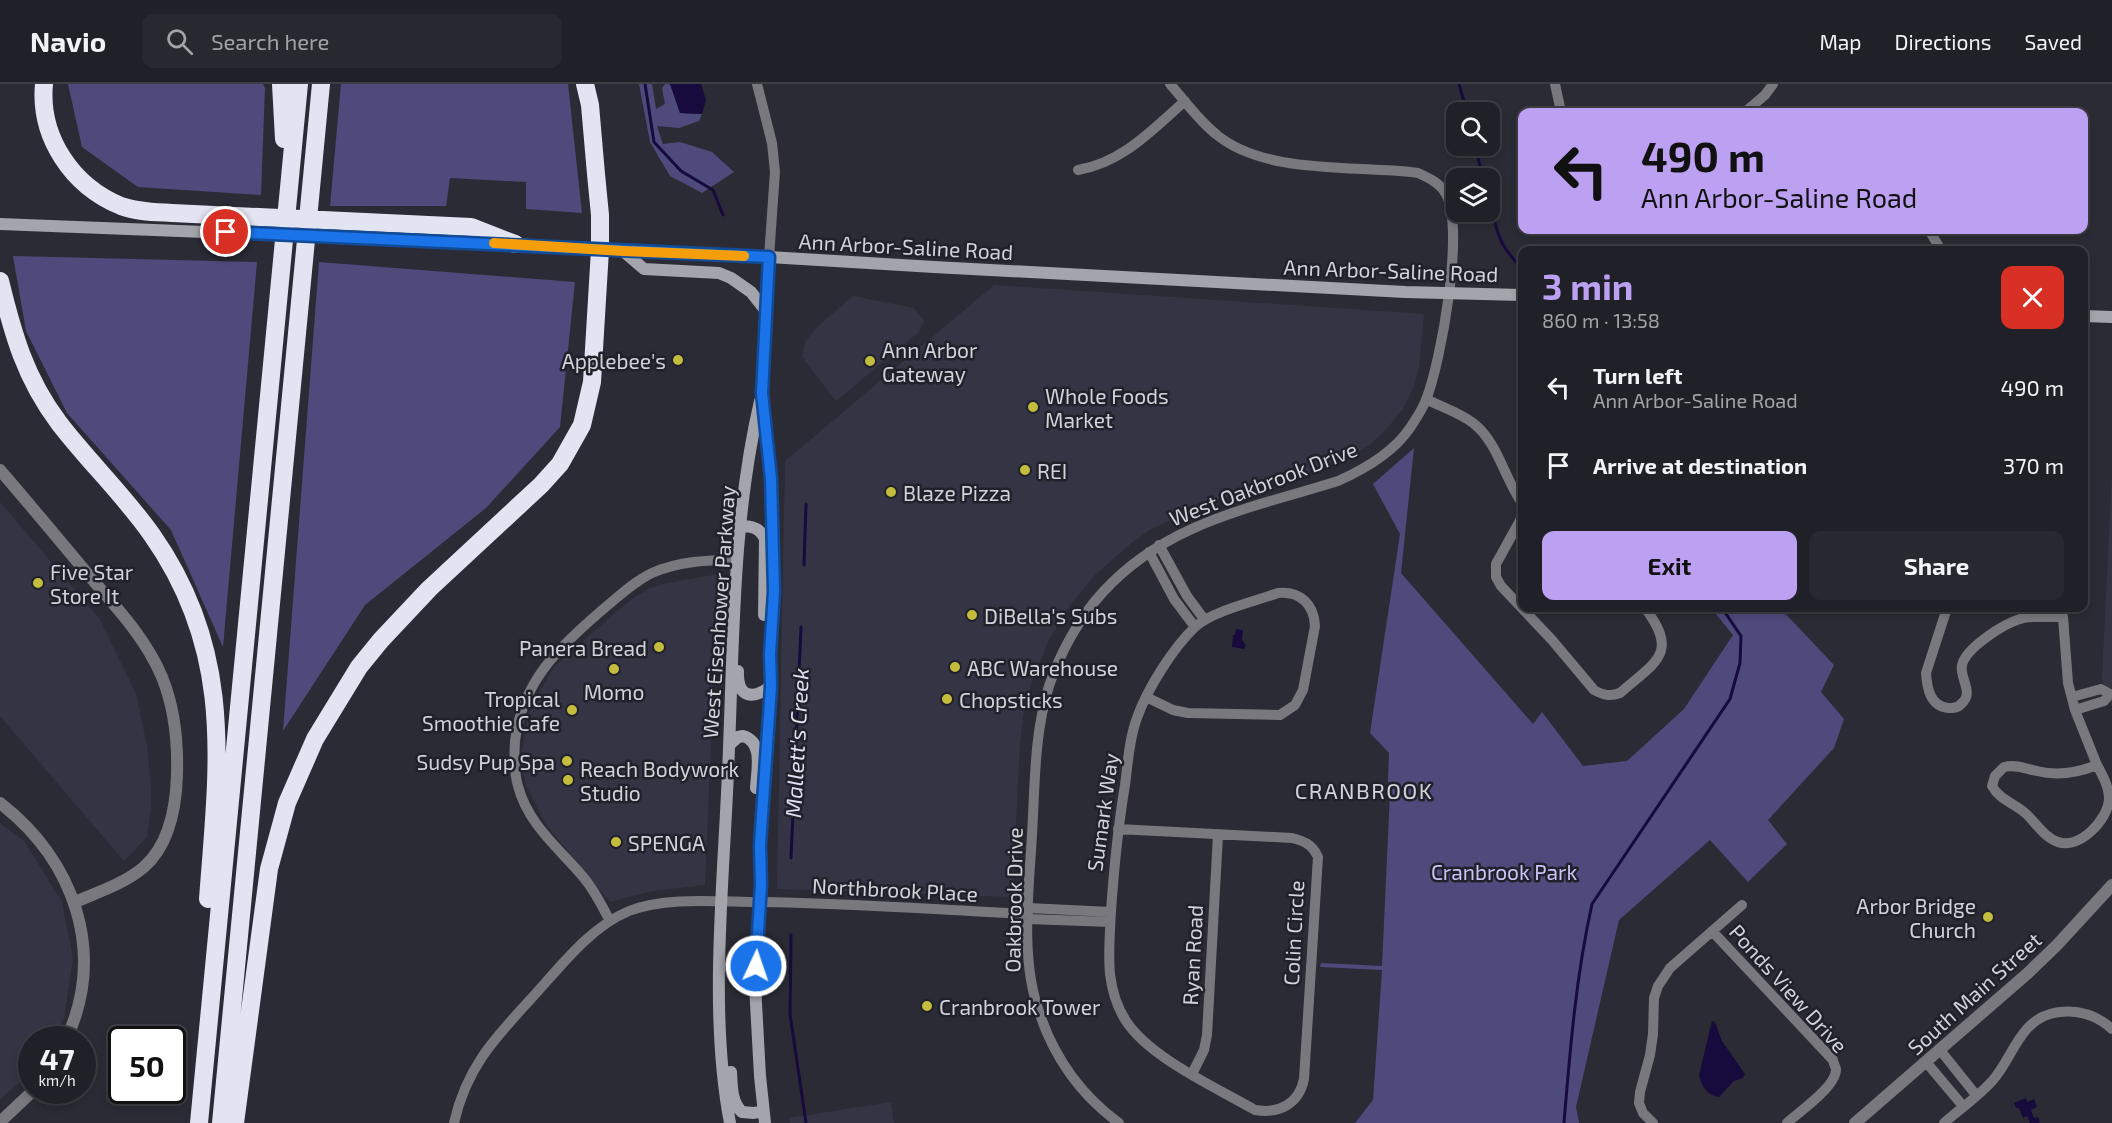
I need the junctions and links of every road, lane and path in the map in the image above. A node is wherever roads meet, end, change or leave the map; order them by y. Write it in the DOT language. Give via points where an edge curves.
graph roads {
  1 [pos="44,84"];
  2 [pos="281,84"];
  3 [pos="299,84"];
  4 [pos="321,84"];
  5 [pos="585,84"];
  6 [pos="757,84"];
  7 [pos="1170,84"];
  8 [pos="1555,84"];
  9 [pos="1773,84"];
  10 [pos="1185,101"];
  11 [pos="1560,108"];
  12 [pos="1750,108"];
  13 [pos="1078,170"];
  14 [pos="289,190"];
  15 [pos="0,224"];
  16 [pos="249,225"];
  17 [pos="515,244"];
  18 [pos="600,250"];
  19 [pos="623,251"];
  20 [pos="769,257"];
  21 [pos="0,281"];
  22 [pos="1449,293"];
  23 [pos="1518,295"];
  24 [pos="766,310"];
  25 [pos="2088,316"];
  26 [pos="2112,317"];
  27 [pos="762,393"];
  28 [pos="1426,399"];
  29 [pos="0,470"];
  30 [pos="1518,495"];
  31 [pos="1518,524"];
  32 [pos="741,526"];
  33 [pos="1159,545"];
  34 [pos="1149,552"];
  35 [pos="737,560"];
  36 [pos="736,587"];
  37 [pos="1518,604"];
  38 [pos="1526,612"];
  39 [pos="1648,612"];
  40 [pos="1946,612"];
  41 [pos="2038,612"];
  42 [pos="2064,612"];
  43 [pos="1204,619"];
  44 [pos="1195,627"];
  45 [pos="770,654"];
  46 [pos="771,686"];
  47 [pos="2111,696"];
  48 [pos="1146,697"];
  49 [pos="2072,697"];
  50 [pos="2075,710"];
  51 [pos="729,745"];
  52 [pos="1036,757"];
  53 [pos="2097,765"];
  54 [pos="0,803"];
  55 [pos="1118,829"];
  56 [pos="1218,835"];
  57 [pos="760,845"];
  58 [pos="2112,885"];
  59 [pos="721,901"];
  60 [pos="75,902"];
  61 [pos="760,903"];
  62 [pos="1742,905"];
  63 [pos="1028,914"];
  64 [pos="1110,917"];
  65 [pos="610,921"];
  66 [pos="1712,931"];
  67 [pos="719,990"];
  68 [pos="71,1026"];
  69 [pos="207,1028"];
  70 [pos="2112,1029"];
  71 [pos="1940,1050"];
  72 [pos="1926,1062"];
  73 [pos="1192,1074"];
  74 [pos="1976,1095"];
  75 [pos="19,1104"];
  76 [pos="1963,1106"];
  77 [pos="764,1117"];
  78 [pos="0,1122"];
  79 [pos="199,1123"];
  80 [pos="221,1123"];
  81 [pos="235,1123"];
  82 [pos="453,1123"];
  83 [pos="730,1123"];
  84 [pos="1119,1123"];
  85 [pos="1653,1123"];
  86 [pos="1787,1123"];
  87 [pos="1855,1123"];
  88 [pos="1944,1123"];
  1 -- 16 [label="highway" via="46,120 55,146 67,165 101,196 142,211"];
  2 -- 14 [label="highway"];
  3 -- 14 [label="highway"];
  4 -- 80 [label="highway"];
  5 -- 18 [label="highway" via="600,215"];
  6 -- 20 [label="street" via="775,172"];
  7 -- 10 [label="street, West Oakbrook Drive"];
  8 -- 11 [label="street"];
  9 -- 12 [label="street"];
  10 -- 13 [label="street" via="1133,147 1110,161"];
  10 -- 22 [label="street, West Oakbrook Drive" via="1215,134 1233,147 1278,163 1399,170 1434,180 1446,193 1453,213"];
  14 -- 69 [label="highway"];
  15 -- 16 [label="main road"];
  16 -- 17 [label="highway" via="346,229 471,227"];
  17 -- 18 [label="main road, Ann Arbor-Saline Road"];
  18 -- 19 [label="main road, Ann Arbor-Saline Road"];
  18 -- 81 [label="highway" via="592,382 582,425 572,446 541,485 429,589 381,640 335,704 300,771 269,868"];
  19 -- 20 [label="main road, Ann Arbor-Saline Road"];
  19 -- 24 [label="main road" via="644,268 719,273 751,292"];
  20 -- 22 [label="main road, Ann Arbor-Saline Road"];
  20 -- 24 [label="main road, West Eisenhower Parkway"];
  21 -- 69 [label="highway" via="14,339 40,394 58,422 152,534 180,581 203,641 214,695 218,744 203,962"];
  22 -- 23 [label="main road, Ann Arbor-Saline Road"];
  22 -- 28 [label="street, West Oakbrook Drive" via="1439,354"];
  24 -- 27 [label="main road, West Eisenhower Parkway"];
  25 -- 26 [label="main road"];
  27 -- 32 [label="main road, West Eisenhower Parkway" via="751,439"];
  27 -- 45 [label="main road, West Eisenhower Parkway" via="771,479 774,591"];
  28 -- 30 [label="street" via="1474,423"];
  28 -- 33 [label="street, West Oakbrook Drive" via="1396,444 1358,472 1205,523"];
  29 -- 60 [label="street" via="133,628 158,668 171,703 178,752 177,788 169,827 144,867"];
  31 -- 37 [label="street" via="1496,564 1496,577"];
  32 -- 35 [label="main road, West Eisenhower Parkway"];
  32 -- 45 [label="main road" via="754,528 765,539 764,642"];
  33 -- 34 [label="street, West Oakbrook Drive"];
  33 -- 43 [label="street" via="1186,596"];
  34 -- 44 [label="street" via="1174,599"];
  34 -- 52 [label="street, West Oakbrook Drive" via="1103,592 1068,643 1049,685"];
  35 -- 36 [label="main road, West Eisenhower Parkway"];
  35 -- 65 [label="street" via="681,563 635,583 553,656 530,689 521,711 514,760 521,795 546,838 594,892"];
  36 -- 46 [label="main road" via="742,598 740,685 752,696"];
  36 -- 51 [label="main road, West Eisenhower Parkway"];
  38 -- 39 [label="street" via="1594,690 1613,696 1659,660 1662,637"];
  40 -- 41 [label="street" via="1926,673 1933,701 1945,708 1961,705 1967,696 1962,672 1966,655 2019,619"];
  41 -- 42 [label="street"];
  42 -- 49 [label="street"];
  43 -- 44 [label="street, Sumark Way"];
  43 -- 48 [label="street" via="1278,593 1289,592 1306,600 1315,626 1304,690 1295,705 1288,712 1273,716 1188,713"];
  44 -- 48 [label="street, Sumark Way"];
  45 -- 46 [label="main road, West Eisenhower Parkway"];
  46 -- 57 [label="main road, West Eisenhower Parkway"];
  47 -- 49 [label="street" via="2101,689"];
  47 -- 50 [label="street"];
  48 -- 55 [label="street, Sumark Way" via="1134,728"];
  49 -- 50 [label="street"];
  50 -- 53 [label="street"];
  51 -- 57 [label="main road" via="742,736 758,748 755,826"];
  51 -- 59 [label="main road, West Eisenhower Parkway"];
  52 -- 63 [label="street, Oakbrook Drive"];
  53 -- 53 [label="street" via="2108,790 2107,809 2082,838 2066,843 2051,839 1992,786 2004,767 2059,774"];
  54 -- 60 [label="street" via="37,836"];
  55 -- 56 [label="street, Colin Circle"];
  55 -- 64 [label="street, Sumark Way"];
  56 -- 73 [label="street, Ryan Road" via="1207,1035"];
  56 -- 73 [label="street, Colin Circle" via="1302,840 1318,857 1304,1079 1302,1090 1292,1103 1268,1112 1255,1110"];
  57 -- 61 [label="main road, West Eisenhower Parkway"];
  58 -- 71 [label="street, South Main Street" via="2057,945"];
  59 -- 61 [label="street, Northbrook Place"];
  59 -- 65 [label="street, Northbrook Place" via="651,905"];
  59 -- 67 [label="main road, West Eisenhower Parkway"];
  60 -- 68 [label="street" via="84,954"];
  61 -- 63 [label="street, Northbrook Place"];
  61 -- 77 [label="main road, West Eisenhower Parkway" via="755,985"];
  62 -- 66 [label="street"];
  63 -- 64 [label="street, Northbrook Place"];
  63 -- 84 [label="street, Oakbrook Drive" via="1031,980 1044,1027 1076,1081"];
  64 -- 73 [label="street, Sumark Way" via="1110,971 1125,1019 1145,1044"];
  65 -- 82 [label="street, Northbrook Place" via="582,944 492,1041 469,1079"];
  66 -- 85 [label="street" via="1663,975 1654,998 1653,1034 1639,1103"];
  66 -- 86 [label="street, Ponds View Drive" via="1833,1060 1836,1069 1829,1087"];
  67 -- 77 [label="main road" via="726,1008 736,1107"];
  67 -- 83 [label="main road, West Eisenhower Parkway" via="724,1091"];
  69 -- 79 [label="highway"];
  70 -- 74 [label="street" via="2091,1015 2065,1011 2048,1015 2027,1028 2001,1071"];
  71 -- 72 [label="street, South Main Street"];
  71 -- 74 [label="street"];
  72 -- 76 [label="street"];
  72 -- 87 [label="street, South Main Street"];
  74 -- 76 [label="street"];
  75 -- 78 [label="street"];
  76 -- 88 [label="street"];
}
